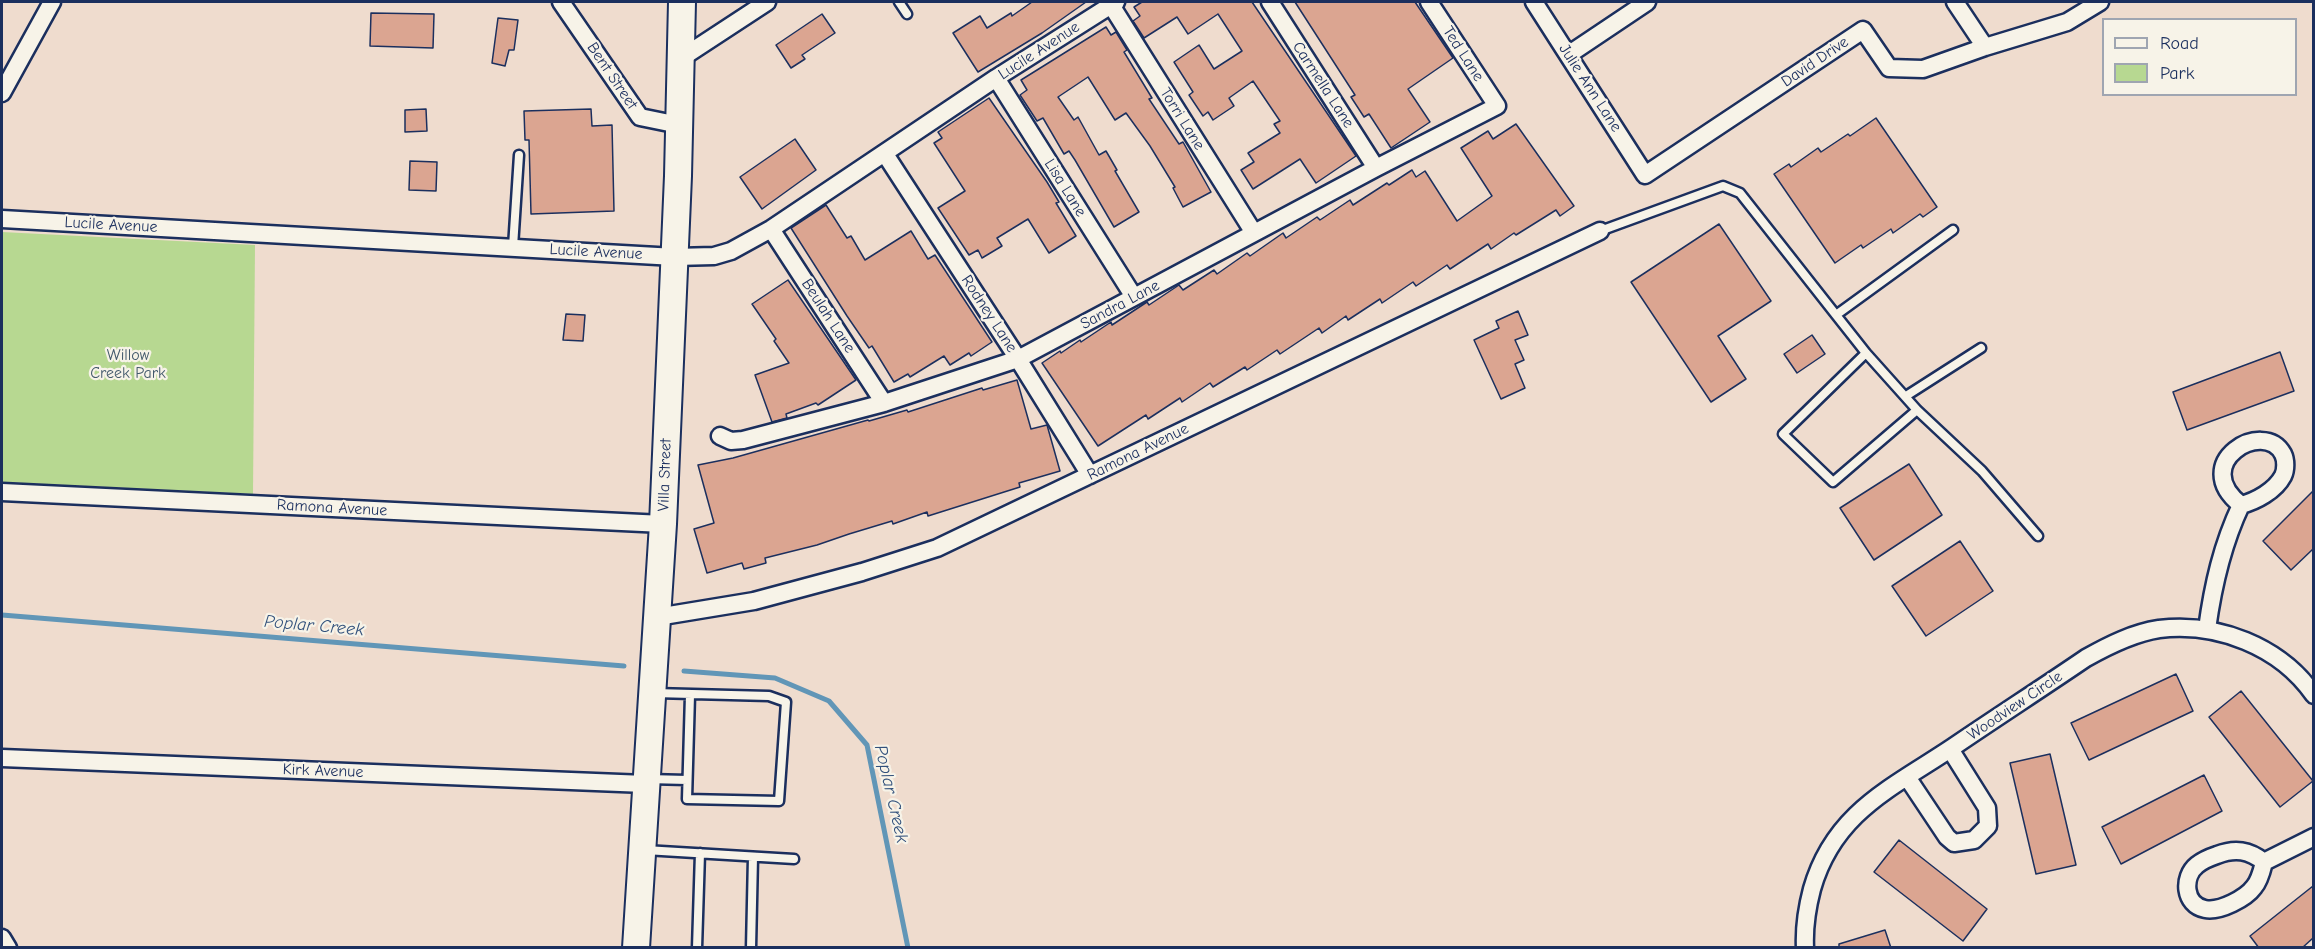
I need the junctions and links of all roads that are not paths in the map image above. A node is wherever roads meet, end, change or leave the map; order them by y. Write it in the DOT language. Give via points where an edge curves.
graph roads {
  1 [pos="52,2"];
  2 [pos="561,2"];
  3 [pos="682,2"];
  4 [pos="767,2"];
  5 [pos="899,2"];
  6 [pos="1270,2"];
  7 [pos="1429,2"];
  8 [pos="1534,2"];
  9 [pos="1647,2"];
  10 [pos="1955,2"];
  11 [pos="2100,2"];
  12 [pos="1114,3"];
  13 [pos="907,14"];
  14 [pos="1985,47"];
  15 [pos="1568,55"];
  16 [pos="680,59"];
  17 [pos="996,78"];
  18 [pos="2,93"];
  19 [pos="1497,106"];
  20 [pos="679,125"];
  21 [pos="885,154"];
  22 [pos="519,155"];
  23 [pos="1376,168"];
  24 [pos="1645,175"];
  25 [pos="2,219"];
  26 [pos="771,230"];
  27 [pos="1953,230"];
  28 [pos="1600,231"];
  29 [pos="1254,233"];
  30 [pos="513,248"];
  31 [pos="675,257"];
  32 [pos="1134,297"];
  33 [pos="1836,315"];
  34 [pos="1981,348"];
  35 [pos="1866,353"];
  36 [pos="1018,359"];
  37 [pos="1906,396"];
  38 [pos="884,403"];
  39 [pos="1917,410"];
  40 [pos="720,436"];
  41 [pos="1090,476"];
  42 [pos="2,492"];
  43 [pos="2241,505"];
  44 [pos="663,524"];
  45 [pos="2038,536"];
  46 [pos="657,617"];
  47 [pos="2207,629"];
  48 [pos="651,693"];
  49 [pos="690,695"];
  50 [pos="2313,695"];
  51 [pos="1950,749"];
  52 [pos="2,758"];
  53 [pos="1907,777"];
  54 [pos="687,780"];
  55 [pos="646,781"];
  56 [pos="2313,837"];
  57 [pos="641,850"];
  58 [pos="700,853"];
  59 [pos="753,857"];
  60 [pos="794,859"];
  61 [pos="2264,862"];
  62 [pos="2,938"];
  63 [pos="8,948"];
  64 [pos="636,948"];
  65 [pos="697,948"];
  66 [pos="752,948"];
  67 [pos="1805,948"];
  1 -- 18 [label="street"];
  2 -- 20 [label="street, Bent Street" via="640,117"];
  3 -- 16 [label="main road, Villa Street"];
  4 -- 16 [label="street"];
  5 -- 13 [label="lane"];
  6 -- 23 [label="street, Carmella Lane"];
  7 -- 19 [label="street, Ted Lane"];
  8 -- 15 [label="street, Julie Ann Lane"];
  9 -- 15 [label="street"];
  10 -- 14 [label="street"];
  11 -- 14 [label="street" via="2067,22"];
  12 -- 17 [label="street, Lucile Avenue"];
  12 -- 29 [label="street, Torri Lane"];
  14 -- 24 [label="street, David Drive" via="1923,69 1889,68 1863,30"];
  15 -- 24 [label="street, Julie Ann Lane"];
  16 -- 20 [label="main road, Villa Street"];
  17 -- 21 [label="street, Lucile Avenue"];
  17 -- 32 [label="street, Lisa Lane"];
  19 -- 23 [label="street, Sandra Lane"];
  20 -- 31 [label="main road, Villa Street"];
  21 -- 26 [label="street, Lucile Avenue"];
  21 -- 36 [label="street, Rodney Lane"];
  22 -- 30 [label="lane"];
  23 -- 29 [label="street, Sandra Lane"];
  25 -- 30 [label="street, Lucile Avenue"];
  26 -- 31 [label="street, Lucile Avenue" via="714,256"];
  26 -- 38 [label="street, Beulah Lane"];
  27 -- 33 [label="lane"];
  28 -- 33 [label="lane" via="1723,186 1740,193"];
  28 -- 41 [label="street, Ramona Avenue"];
  29 -- 32 [label="street, Sandra Lane"];
  30 -- 31 [label="street, Lucile Avenue"];
  31 -- 44 [label="main road, Villa Street"];
  32 -- 36 [label="street, Sandra Lane"];
  33 -- 35 [label="lane"];
  34 -- 37 [label="lane"];
  35 -- 37 [label="lane"];
  35 -- 39 [label="lane" via="1783,434 1833,482"];
  36 -- 38 [label="street, Sandra Lane"];
  36 -- 41 [label="street, Rodney Lane"];
  37 -- 39 [label="lane"];
  38 -- 40 [label="street, Sandra Lane" via="743,440 731,441"];
  39 -- 45 [label="lane" via="1982,471"];
  41 -- 46 [label="street, Ramona Avenue" via="937,548 862,573 754,601"];
  42 -- 44 [label="street, Ramona Avenue"];
  43 -- 47 [label="street" via="2214,580"];
  44 -- 46 [label="main road, Villa Street"];
  46 -- 48 [label="main road, Villa Street"];
  47 -- 50 [label="street, Woodview Circle" via="2227,633 2269,653"];
  47 -- 51 [label="street, Woodview Circle" via="2158,629 2114,643"];
  48 -- 49 [label="lane"];
  48 -- 55 [label="main road, Villa Street"];
  49 -- 54 [label="lane"];
  49 -- 54 [label="lane" via="769,696 786,702 779,801 687,799"];
  51 -- 53 [label="street, Woodview Circle"];
  51 -- 53 [label="street" via="1987,808 1988,826 1974,840 1954,843 1947,837"];
  52 -- 55 [label="street, Kirk Avenue"];
  53 -- 67 [label="street, Woodview Circle" via="1854,816 1825,855 1807,909"];
  54 -- 55 [label="lane"];
  55 -- 57 [label="main road, Villa Street"];
  56 -- 61 [label="street"];
  57 -- 58 [label="lane"];
  57 -- 64 [label="main road, Villa Street"];
  58 -- 59 [label="lane"];
  58 -- 65 [label="lane"];
  59 -- 60 [label="lane"];
  59 -- 66 [label="lane"];
  61 -- 61 [label="street" via="2259,879 2244,896 2219,908 2206,909 2190,898 2188,879 2196,866 2213,857 2241,850"];
  62 -- 63 [label="street"];
}
